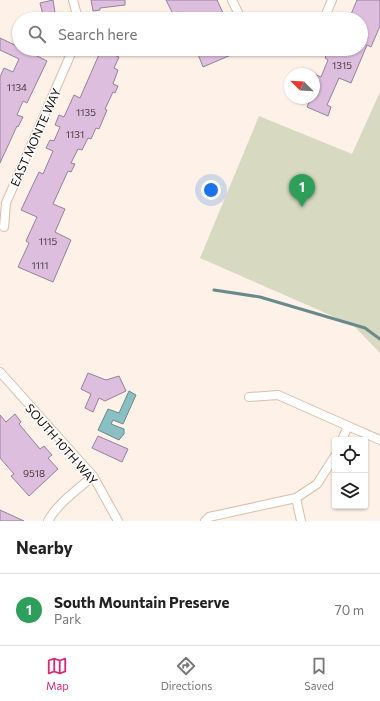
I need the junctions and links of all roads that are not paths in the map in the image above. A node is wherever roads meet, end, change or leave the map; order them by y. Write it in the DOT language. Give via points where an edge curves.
graph roads {
  1 [pos="73,0"];
  2 [pos="232,0"];
  3 [pos="332,0"];
  4 [pos="76,12"];
  5 [pos="238,12"];
  6 [pos="327,12"];
  7 [pos="70,56"];
  8 [pos="4,227"];
  9 [pos="0,372"];
  10 [pos="249,397"];
  11 [pos="348,426"];
  12 [pos="343,437"];
  13 [pos="380,440"];
  14 [pos="332,461"];
  15 [pos="93,476"];
  16 [pos="296,498"];
  17 [pos="48,521"];
  18 [pos="118,521"];
  19 [pos="205,521"];
  20 [pos="301,521"];
  1 -- 4 [label="street"];
  2 -- 5 [label="street"];
  3 -- 6 [label="street"];
  7 -- 8 [label="street, EAST MONTE WAY" via="6,202"];
  9 -- 15 [label="street, SOUTH 10TH WAY"];
  10 -- 11 [label="street" via="278,395"];
  11 -- 12 [label="street"];
  11 -- 13 [label="street"];
  14 -- 16 [label="street" via="317,484"];
  15 -- 17 [label="street" via="66,499"];
  15 -- 18 [label="street, SOUTH 10TH WAY"];
  16 -- 19 [label="street" via="209,517"];
  16 -- 20 [label="street"];
}
